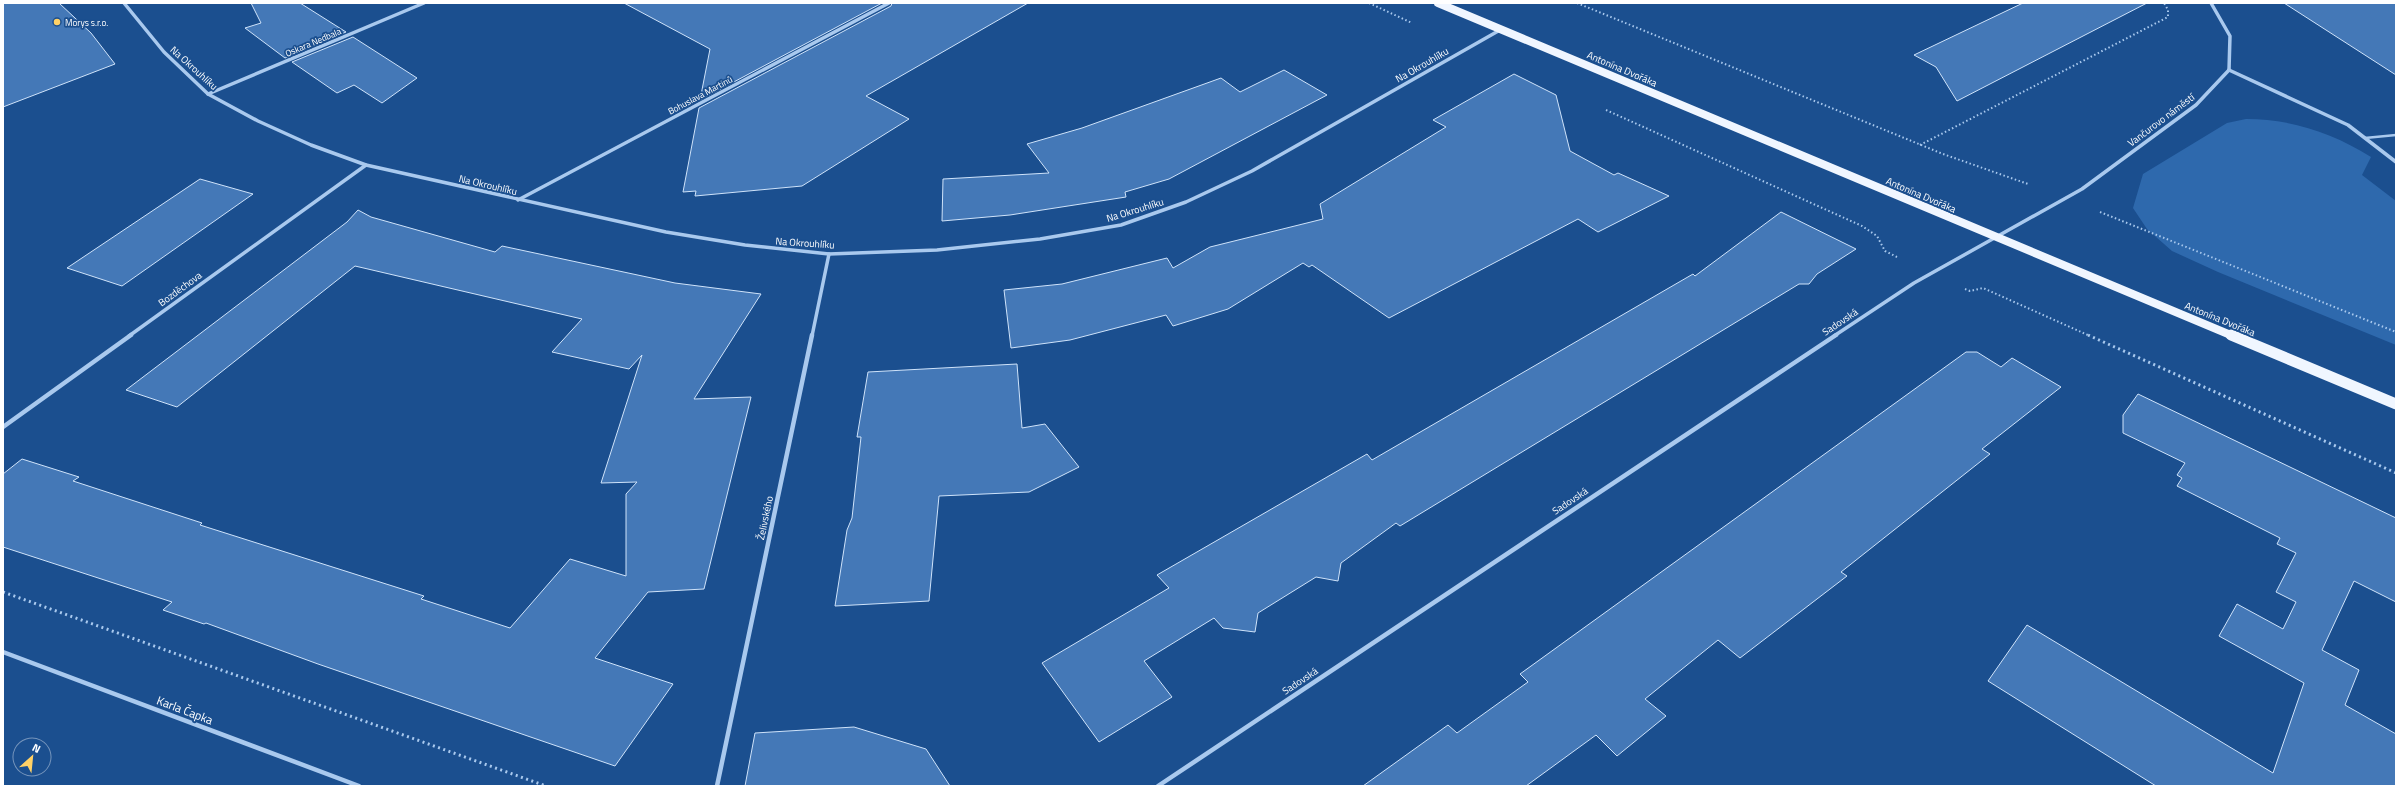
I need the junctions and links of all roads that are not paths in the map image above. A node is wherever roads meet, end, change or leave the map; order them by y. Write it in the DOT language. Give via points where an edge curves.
graph roads {
  1 [pos="124,3"];
  2 [pos="424,3"];
  3 [pos="889,3"];
  4 [pos="1438,3"];
  5 [pos="2211,3"];
  6 [pos="1500,30"];
  7 [pos="2229,70"];
  8 [pos="208,94"];
  9 [pos="2396,135"];
  10 [pos="2365,138"];
  11 [pos="2396,162"];
  12 [pos="366,165"];
  13 [pos="518,200"];
  14 [pos="1996,238"];
  15 [pos="830,254"];
  16 [pos="2396,404"];
  17 [pos="3,427"];
  18 [pos="3,652"];
  19 [pos="359,786"];
  20 [pos="717,786"];
  21 [pos="1158,786"];
  1 -- 8 [label="street, Na Okrouhlíku" via="164,52"];
  2 -- 8 [label="street, Oskara Nedbala"];
  3 -- 13 [label="street, Bohuslava Martinů"];
  4 -- 6 [label="main road, Antonína Dvořáka"];
  5 -- 7 [label="street" via="2230,36"];
  6 -- 14 [label="main road, Antonína Dvořáka"];
  6 -- 15 [label="street, Na Okrouhlíku" via="1252,171 1186,202 1121,225 1032,240 937,250"];
  7 -- 10 [label="street" via="2348,126"];
  7 -- 14 [label="street, Vančurovo náměstí" via="2196,106 2067,199"];
  8 -- 12 [label="street, Na Okrouhlíku" via="305,142"];
  9 -- 10 [label="lane"];
  10 -- 11 [label="street"];
  12 -- 13 [label="street, Na Okrouhlíku"];
  12 -- 17 [label="street, Bozděchova"];
  13 -- 15 [label="street, Na Okrouhlíku" via="666,232 745,245"];
  14 -- 16 [label="main road, Antonína Dvořáka"];
  14 -- 21 [label="street, Sadovská" via="1914,283"];
  15 -- 20 [label="street, Želivského"];
  18 -- 19 [label="street, Karla Čapka"];
}
